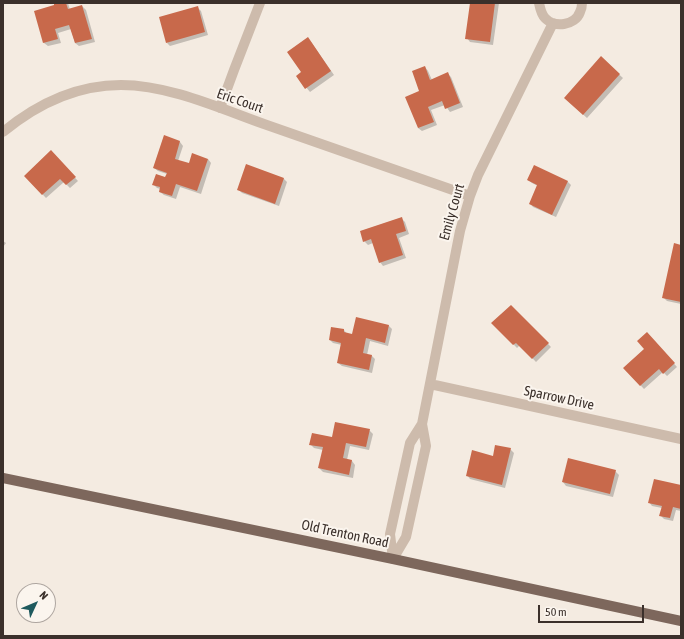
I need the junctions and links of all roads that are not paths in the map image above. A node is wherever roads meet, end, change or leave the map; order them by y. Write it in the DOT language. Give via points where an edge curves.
graph roads {
  1 [pos="260,3"];
  2 [pos="540,3"];
  3 [pos="582,3"];
  4 [pos="553,23"];
  5 [pos="220,108"];
  6 [pos="3,132"];
  7 [pos="470,196"];
  8 [pos="430,384"];
  9 [pos="422,424"];
  10 [pos="681,439"];
  11 [pos="3,478"];
  12 [pos="393,558"];
  13 [pos="681,621"];
  1 -- 5 [label="street"];
  2 -- 4 [label="street" via="540,10 545,18"];
  3 -- 4 [label="street" via="581,12 574,21 563,25"];
  4 -- 7 [label="street, Emily Court"];
  5 -- 6 [label="street, Eric Court" via="167,90 146,86 96,87 43,104"];
  5 -- 7 [label="street, Eric Court"];
  7 -- 8 [label="street, Emily Court" via="460,231"];
  8 -- 9 [label="street, Emily Court"];
  8 -- 10 [label="street, Sparrow Drive"];
  9 -- 12 [label="street, Emily Court" via="410,443 390,534"];
  9 -- 12 [label="street, Emily Court" via="426,446 406,537"];
  11 -- 12 [label="main road, Old Trenton Road"];
  12 -- 13 [label="main road, Old Trenton Road"];
}
